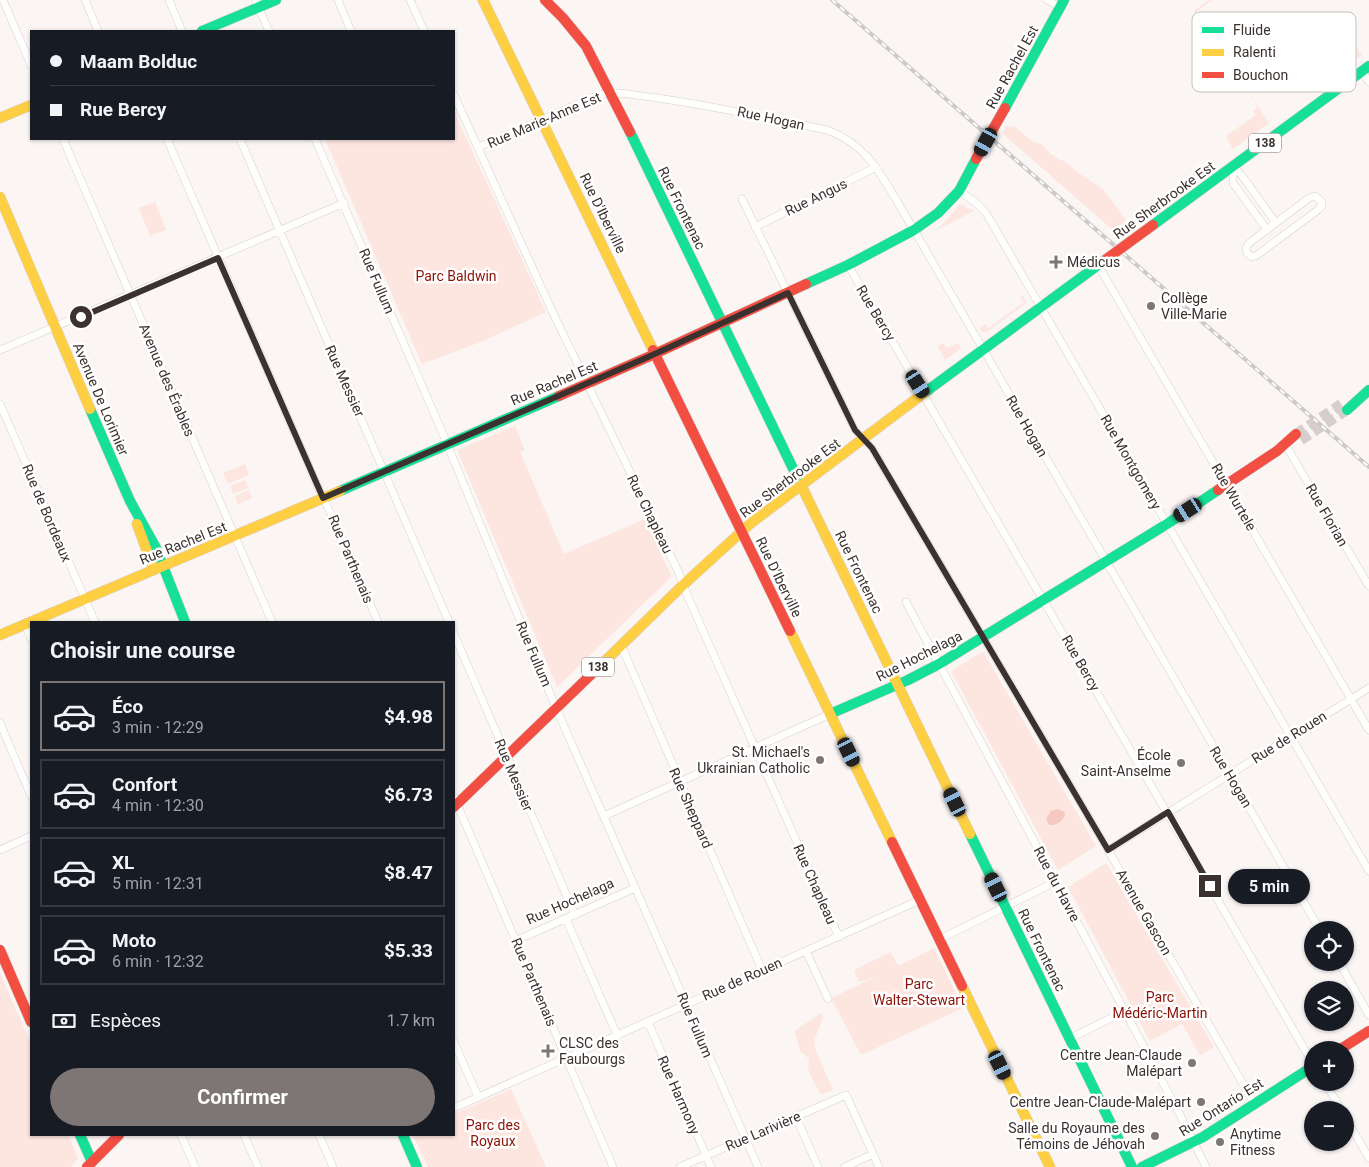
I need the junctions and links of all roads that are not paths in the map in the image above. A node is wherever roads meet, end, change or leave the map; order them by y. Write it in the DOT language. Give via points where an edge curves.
graph roads {
  1 [pos="3,0"];
  2 [pos="85,0"];
  3 [pos="168,0"];
  4 [pos="276,0"];
  5 [pos="338,0"];
  6 [pos="410,0"];
  7 [pos="483,0"];
  8 [pos="545,0"];
  9 [pos="1047,0"];
  10 [pos="257,4"];
  11 [pos="1062,4"];
  12 [pos="98,30"];
  13 [pos="182,30"];
  14 [pos="204,30"];
  15 [pos="269,30"];
  16 [pos="351,30"];
  17 [pos="424,30"];
  18 [pos="30,63"];
  19 [pos="1366,69"];
  20 [pos="1369,82"];
  21 [pos="1334,92"];
  22 [pos="611,93"];
  23 [pos="455,97"];
  24 [pos="30,105"];
  25 [pos="0,118"];
  26 [pos="542,119"];
  27 [pos="63,140"];
  28 [pos="167,140"];
  29 [pos="240,140"];
  30 [pos="315,140"];
  31 [pos="478,147"];
  32 [pos="1233,166"];
  33 [pos="876,167"];
  34 [pos="958,190"];
  35 [pos="0,197"];
  36 [pos="742,199"];
  37 [pos="344,203"];
  38 [pos="1276,223"];
  39 [pos="755,227"];
  40 [pos="914,230"];
  41 [pos="1267,230"];
  42 [pos="280,231"];
  43 [pos="218,258"];
  44 [pos="1101,262"];
  45 [pos="848,265"];
  46 [pos="788,293"];
  47 [pos="131,296"];
  48 [pos="1040,306"];
  49 [pos="722,324"];
  50 [pos="55,328"];
  51 [pos="983,349"];
  52 [pos="0,350"];
  53 [pos="656,354"];
  54 [pos="586,384"];
  55 [pos="1366,392"];
  56 [pos="924,394"];
  57 [pos="0,404"];
  58 [pos="1344,407"];
  59 [pos="1299,437"];
  60 [pos="864,440"];
  61 [pos="447,444"];
  62 [pos="1283,447"];
  63 [pos="384,471"];
  64 [pos="1227,485"];
  65 [pos="802,486"];
  66 [pos="323,498"];
  67 [pos="1167,524"];
  68 [pos="742,531"];
  69 [pos="234,536"];
  70 [pos="1106,563"];
  71 [pos="158,568"];
  72 [pos="683,585"];
  73 [pos="1369,586"];
  74 [pos="84,598"];
  75 [pos="1044,601"];
  76 [pos="906,602"];
  77 [pos="30,621"];
  78 [pos="31,621"];
  79 [pos="95,621"];
  80 [pos="184,621"];
  81 [pos="272,621"];
  82 [pos="378,621"];
  83 [pos="449,621"];
  84 [pos="24,624"];
  85 [pos="0,635"];
  86 [pos="455,636"];
  87 [pos="30,637"];
  88 [pos="983,638"];
  89 [pos="621,645"];
  90 [pos="939,664"];
  91 [pos="898,684"];
  92 [pos="1369,688"];
  93 [pos="1351,699"];
  94 [pos="556,708"];
  95 [pos="830,714"];
  96 [pos="0,723"];
  97 [pos="1369,730"];
  98 [pos="1291,737"];
  99 [pos="756,748"];
  100 [pos="506,757"];
  101 [pos="1230,774"];
  102 [pos="680,782"];
  103 [pos="30,794"];
  104 [pos="455,803"];
  105 [pos="1168,812"];
  106 [pos="604,816"];
  107 [pos="30,836"];
  108 [pos="0,850"];
  109 [pos="1108,850"];
  110 [pos="1369,870"];
  111 [pos="1055,882"];
  112 [pos="634,888"];
  113 [pos="920,900"];
  114 [pos="1005,906"];
  115 [pos="575,914"];
  116 [pos="566,918"];
  117 [pos="1315,921"];
  118 [pos="839,936"];
  119 [pos="940,939"];
  120 [pos="517,940"];
  121 [pos="0,950"];
  122 [pos="806,951"];
  123 [pos="762,970"];
  124 [pos="1344,971"];
  125 [pos="828,999"];
  126 [pos="686,1004"];
  127 [pos="1125,1011"];
  128 [pos="1369,1015"];
  129 [pos="30,1020"];
  130 [pos="648,1022"];
  131 [pos="1369,1031"];
  132 [pos="618,1035"];
  133 [pos="1069,1039"];
  134 [pos="1353,1041"];
  135 [pos="455,1044"];
  136 [pos="1304,1048"];
  137 [pos="566,1058"];
  138 [pos="1304,1072"];
  139 [pos="478,1097"];
  140 [pos="1254,1103"];
  141 [pos="455,1108"];
  142 [pos="796,1117"];
  143 [pos="1354,1132"];
  144 [pos="80,1136"];
  145 [pos="119,1136"];
  146 [pos="181,1136"];
  147 [pos="244,1136"];
  148 [pos="319,1136"];
  149 [pos="403,1136"];
  150 [pos="745,1139"];
  151 [pos="1194,1142"];
  152 [pos="873,1154"];
  153 [pos="706,1156"];
  154 [pos="1369,1158"];
  155 [pos="91,1165"];
  156 [pos="195,1167"];
  157 [pos="258,1167"];
  158 [pos="333,1167"];
  159 [pos="417,1167"];
  160 [pos="613,1167"];
  161 [pos="680,1167"];
  162 [pos="711,1167"];
  163 [pos="758,1167"];
  164 [pos="818,1167"];
  165 [pos="845,1167"];
  166 [pos="879,1167"];
  167 [pos="1050,1167"];
  168 [pos="1132,1167"];
  169 [pos="1142,1167"];
  170 [pos="1206,1167"];
  1 -- 18 [label="street"];
  2 -- 12 [label="street"];
  3 -- 13 [label="street"];
  4 -- 10 [label="main road"];
  5 -- 16 [label="street"];
  6 -- 17 [label="street"];
  7 -- 26 [label="main road, Rue D'Iberville"];
  8 -- 22 [label="main road, Rue Frontenac" via="586,46"];
  9 -- 11 [label="street"];
  10 -- 14 [label="main road"];
  10 -- 15 [label="street"];
  11 -- 34 [label="main road, Rue Rachel Est, bridge"];
  19 -- 20 [label="street"];
  21 -- 32 [label="main road, Rue Sherbrooke Est / 138"];
  22 -- 26 [label="street, Rue Marie-Anne Est"];
  22 -- 33 [label="street, Rue Hogan" via="680,101 827,130 857,145"];
  22 -- 49 [label="main road, Rue Frontenac"];
  23 -- 31 [label="street, Rue Chapleau"];
  24 -- 25 [label="main road"];
  26 -- 31 [label="street, Rue Marie-Anne Est"];
  26 -- 53 [label="main road, Rue D'Iberville"];
  27 -- 47 [label="street, Avenue des Érables"];
  28 -- 43 [label="street, Rue Parthenais"];
  29 -- 42 [label="street, Rue Messier"];
  30 -- 37 [label="street, Rue Fullum"];
  31 -- 54 [label="street, Rue Chapleau"];
  32 -- 38 [label="street"];
  32 -- 41 [label="street" via="1233,183"];
  32 -- 44 [label="main road, Rue Sherbrooke Est / 138, bridge"];
  33 -- 39 [label="street, Rue Angus"];
  33 -- 40 [label="street, Rue Hogan"];
  34 -- 40 [label="main road, Rue Rachel Est" via="938,213"];
  34 -- 48 [label="street, Rue Montgomery" via="986,213"];
  35 -- 50 [label="main road, Avenue De Lorimier"];
  36 -- 39 [label="street, Avenue Gascon"];
  37 -- 42 [label="street"];
  37 -- 61 [label="street, Rue Fullum"];
  38 -- 41 [label="street"];
  38 -- 41 [label="street" via="1312,197 1322,202 1318,210 1254,256 1249,256 1246,246"];
  39 -- 46 [label="street, Avenue Gascon"];
  40 -- 45 [label="main road, Rue Rachel Est"];
  40 -- 51 [label="street, Rue Hogan"];
  42 -- 43 [label="street"];
  42 -- 63 [label="street, Rue Messier"];
  43 -- 47 [label="street"];
  43 -- 66 [label="street, Rue Parthenais"];
  44 -- 48 [label="main road, Rue Sherbrooke Est / 138"];
  44 -- 64 [label="street, Rue Wurtele"];
  45 -- 46 [label="main road, Rue Rachel Est"];
  45 -- 56 [label="street, Rue Bercy"];
  46 -- 49 [label="main road, Rue Rachel Est"];
  46 -- 60 [label="street, Avenue Gascon" via="854,428"];
  47 -- 50 [label="street"];
  47 -- 69 [label="street, Avenue des Érables"];
  48 -- 51 [label="main road, Rue Sherbrooke Est / 138"];
  48 -- 67 [label="street, Rue Montgomery"];
  49 -- 53 [label="main road, Rue Rachel Est"];
  49 -- 65 [label="main road, Rue Frontenac"];
  50 -- 52 [label="street"];
  50 -- 71 [label="main road, Avenue De Lorimier" via="130,501 156,548"];
  51 -- 56 [label="main road, Rue Sherbrooke Est / 138"];
  51 -- 70 [label="street, Rue Hogan"];
  53 -- 54 [label="main road, Rue Rachel Est"];
  53 -- 68 [label="main road, Rue D'Iberville"];
  54 -- 61 [label="main road, Rue Rachel Est"];
  54 -- 72 [label="street, Rue Chapleau"];
  55 -- 58 [label="main road"];
  56 -- 60 [label="main road, Rue Sherbrooke Est / 138"];
  56 -- 75 [label="street, Rue Bercy"];
  57 -- 74 [label="street, Rue de Bordeaux"];
  59 -- 62 [label="main road, Rue Hochelaga"];
  60 -- 65 [label="main road, Rue Sherbrooke Est / 138"];
  60 -- 88 [label="street, Avenue Gascon" via="872,448"];
  61 -- 63 [label="main road, Rue Rachel Est"];
  61 -- 94 [label="street, Rue Fullum"];
  62 -- 64 [label="main road, Rue Hochelaga"];
  62 -- 73 [label="street, Rue Florian"];
  63 -- 66 [label="main road, Rue Rachel Est"];
  63 -- 83 [label="street, Rue Messier"];
  64 -- 67 [label="main road, Rue Hochelaga"];
  64 -- 93 [label="street, Rue Wurtele"];
  65 -- 68 [label="main road, Rue Sherbrooke Est / 138"];
  65 -- 91 [label="main road, Rue Frontenac"];
  66 -- 69 [label="main road, Rue Rachel Est"];
  66 -- 82 [label="street, Rue Parthenais"];
  67 -- 70 [label="main road, Rue Hochelaga"];
  67 -- 98 [label="street, Rue Montgomery"];
  68 -- 72 [label="main road, Rue Sherbrooke Est / 138"];
  68 -- 95 [label="main road, Rue D'Iberville"];
  69 -- 71 [label="main road, Rue Rachel Est"];
  69 -- 81 [label="street, Avenue des Érables"];
  70 -- 75 [label="main road, Rue Hochelaga"];
  70 -- 101 [label="street, Rue Hogan"];
  71 -- 74 [label="main road, Rue Rachel Est"];
  71 -- 80 [label="main road, Avenue De Lorimier"];
  72 -- 89 [label="main road, Rue Sherbrooke Est / 138"];
  72 -- 99 [label="street, Rue Chapleau"];
  74 -- 78 [label="main road, Rue Rachel Est"];
  74 -- 79 [label="street, Rue de Bordeaux"];
  75 -- 88 [label="main road, Rue Hochelaga"];
  75 -- 105 [label="street, Rue Bercy"];
  76 -- 90 [label="street, Rue du Havre"];
  77 -- 84 [label="main road, Rue Rachel Est"];
  84 -- 85 [label="main road, Rue Rachel Est"];
  84 -- 87 [label="street"];
  86 -- 100 [label="street, Rue Messier"];
  88 -- 90 [label="main road, Rue Hochelaga"];
  88 -- 109 [label="street, Avenue Gascon"];
  89 -- 94 [label="main road, Rue Sherbrooke Est / 138"];
  89 -- 102 [label="street, Rue Sheppard"];
  90 -- 91 [label="main road, Rue Hochelaga"];
  90 -- 111 [label="street, Rue du Havre"];
  91 -- 95 [label="main road, Rue Hochelaga"];
  91 -- 114 [label="main road, Rue Frontenac"];
  92 -- 93 [label="street, Rue de Rouen"];
  93 -- 97 [label="street, Rue Wurtele"];
  93 -- 98 [label="street, Rue de Rouen"];
  94 -- 100 [label="main road, Rue Sherbrooke Est / 138"];
  94 -- 106 [label="street, Rue Fullum"];
  95 -- 99 [label="street, Rue Hochelaga"];
  95 -- 113 [label="main road, Rue D'Iberville"];
  96 -- 103 [label="street"];
  98 -- 101 [label="street, Rue de Rouen"];
  98 -- 110 [label="street, Rue Montgomery"];
  99 -- 102 [label="street, Rue Hochelaga"];
  99 -- 118 [label="street, Rue Chapleau"];
  100 -- 104 [label="main road, Rue Sherbrooke Est / 138"];
  100 -- 115 [label="street, Rue Messier"];
  101 -- 105 [label="street, Rue de Rouen"];
  101 -- 117 [label="street, Rue Hogan"];
  102 -- 106 [label="street, Rue Hochelaga"];
  102 -- 123 [label="street, Rue Sheppard"];
  104 -- 120 [label="street, Rue Parthenais"];
  105 -- 109 [label="street, Rue de Rouen"];
  105 -- 136 [label="street, Rue Bercy"];
  106 -- 112 [label="street, Rue Fullum"];
  107 -- 108 [label="street"];
  109 -- 140 [label="street, Avenue Gascon"];
  111 -- 114 [label="street"];
  111 -- 127 [label="street, Rue du Havre"];
  112 -- 115 [label="street, Rue Hochelaga"];
  112 -- 126 [label="street, Rue Fullum"];
  113 -- 118 [label="street, Rue de Rouen"];
  113 -- 119 [label="main road, Rue D'Iberville"];
  114 -- 119 [label="street"];
  114 -- 133 [label="main road, Rue Frontenac"];
  115 -- 116 [label="street, Rue Hochelaga"];
  116 -- 120 [label="street, Rue Hochelaga"];
  116 -- 132 [label="street"];
  118 -- 122 [label="street, Rue de Rouen"];
  119 -- 167 [label="main road, Rue D'Iberville"];
  120 -- 137 [label="street, Rue Parthenais"];
  121 -- 129 [label="main road"];
  122 -- 123 [label="street, Rue de Rouen"];
  122 -- 125 [label="street"];
  123 -- 126 [label="street, Rue de Rouen"];
  124 -- 128 [label="street"];
  126 -- 130 [label="street, Rue de Rouen"];
  126 -- 150 [label="street, Rue Fullum"];
  127 -- 133 [label="street"];
  127 -- 151 [label="street, Rue du Havre"];
  130 -- 132 [label="street, Rue de Rouen"];
  130 -- 153 [label="street, Rue Harmony"];
  131 -- 134 [label="main road"];
  132 -- 137 [label="street, Rue de Rouen"];
  133 -- 168 [label="main road, Rue Frontenac"];
  135 -- 139 [label="street"];
  137 -- 139 [label="street, Rue de Rouen"];
  137 -- 160 [label="street, Rue Parthenais"];
  138 -- 140 [label="main road, Rue Ontario Est"];
  139 -- 141 [label="street, Rue de Rouen"];
  140 -- 151 [label="main road, Rue Ontario Est"];
  142 -- 150 [label="street, Rue Larivière"];
  142 -- 152 [label="street, Rue Larivière" via="846,1095"];
  142 -- 164 [label="street"];
  143 -- 154 [label="street"];
  144 -- 155 [label="main road"];
  145 -- 155 [label="main road"];
  146 -- 156 [label="street"];
  147 -- 157 [label="street"];
  148 -- 158 [label="street"];
  149 -- 159 [label="main road"];
  150 -- 153 [label="street, Rue Larivière"];
  150 -- 163 [label="street, Rue Fullum"];
  151 -- 169 [label="main road, Rue Ontario Est"];
  151 -- 170 [label="street, Rue du Havre"];
  152 -- 165 [label="street"];
  152 -- 166 [label="street"];
  153 -- 161 [label="street, Rue Larivière"];
  153 -- 162 [label="street, Rue Harmony"];
}
